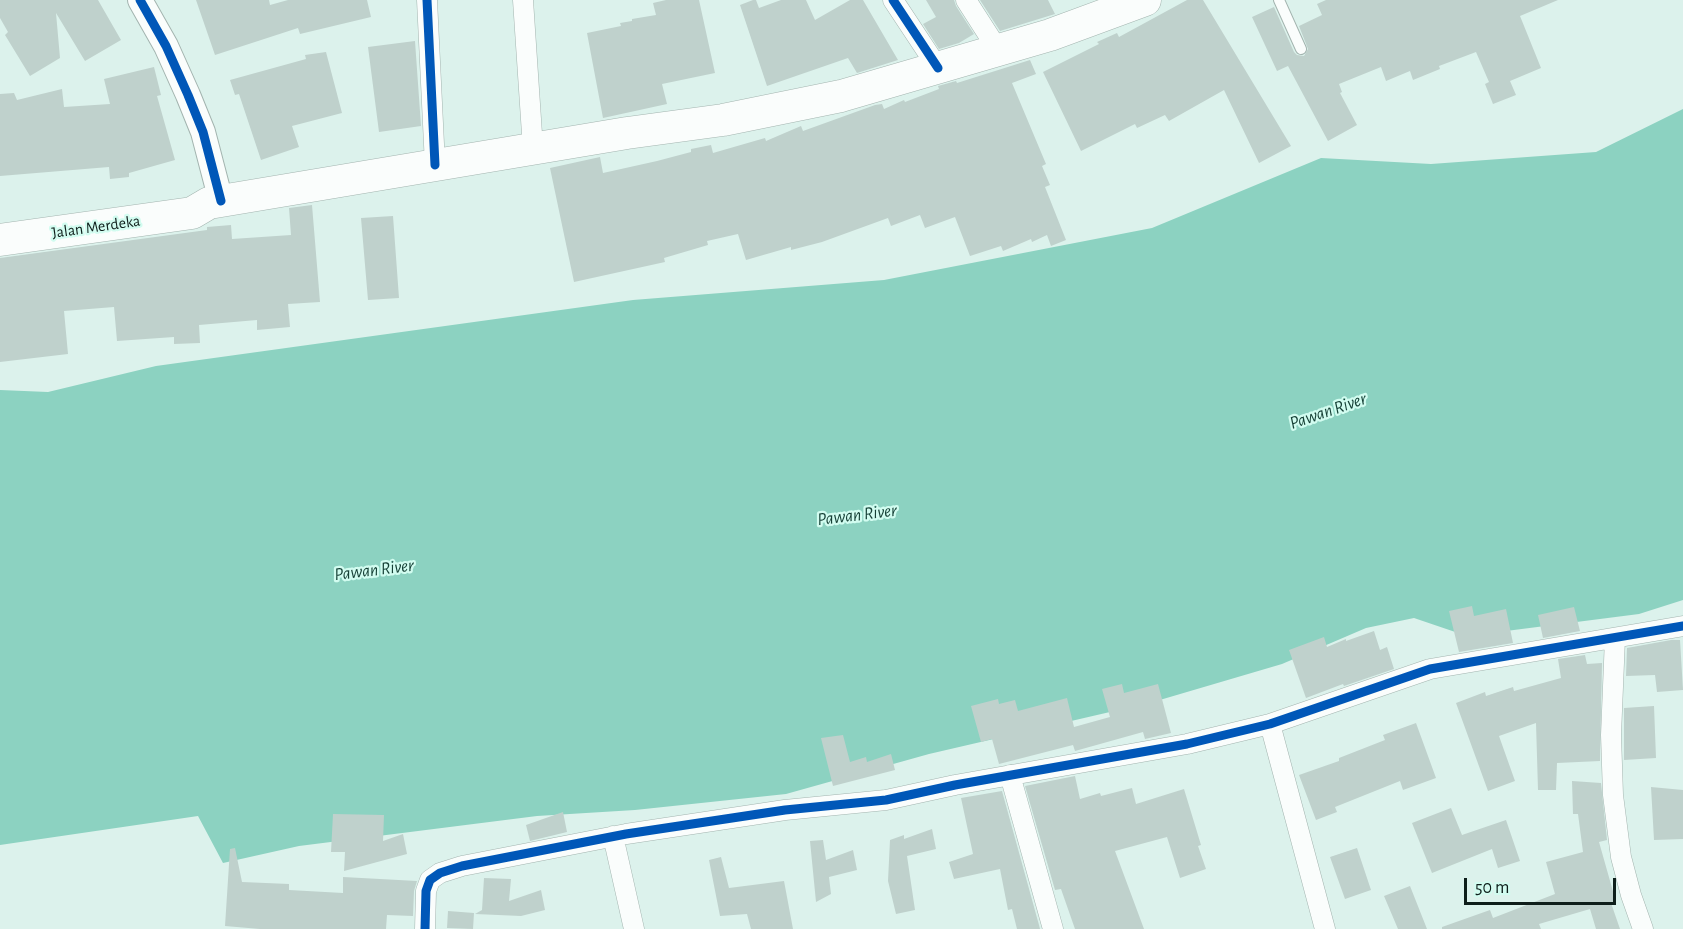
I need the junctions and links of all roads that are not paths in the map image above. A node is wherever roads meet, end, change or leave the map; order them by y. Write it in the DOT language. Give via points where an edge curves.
graph roads {
  1 [pos="140,0"];
  2 [pos="427,0"];
  3 [pos="523,0"];
  4 [pos="893,0"];
  5 [pos="966,0"];
  6 [pos="1279,0"];
  7 [pos="1137,1"];
  8 [pos="1301,49"];
  9 [pos="998,50"];
  10 [pos="938,68"];
  11 [pos="533,149"];
  12 [pos="435,165"];
  13 [pos="203,203"];
  14 [pos="0,219"];
  15 [pos="61,223"];
  16 [pos="0,240"];
  17 [pos="1683,626"];
  18 [pos="1615,638"];
  19 [pos="1270,724"];
  20 [pos="1010,775"];
  21 [pos="613,836"];
  22 [pos="425,929"];
  23 [pos="634,929"];
  24 [pos="1053,929"];
  25 [pos="1325,929"];
  26 [pos="1643,929"];
  1 -- 13 [label="street" via="166,46 203,132"];
  2 -- 12 [label="street"];
  3 -- 11 [label="street"];
  4 -- 10 [label="street"];
  5 -- 9 [label="street"];
  6 -- 8 [label="lane"];
  7 -- 9 [label="main road, Jalan Merdeka" via="1050,35"];
  9 -- 10 [label="main road, Jalan Merdeka"];
  10 -- 11 [label="main road, Jalan Merdeka" via="841,96 723,120"];
  11 -- 12 [label="main road, Jalan Merdeka"];
  12 -- 13 [label="main road, Jalan Merdeka"];
  13 -- 15 [label="main road, Jalan Merdeka"];
  14 -- 15 [label="main road, Jalan Merdeka"];
  15 -- 16 [label="main road, Jalan Merdeka"];
  17 -- 18 [label="street"];
  18 -- 19 [label="street" via="1430,669"];
  18 -- 26 [label="street" via="1613,795 1621,857"];
  19 -- 20 [label="street" via="1187,744"];
  19 -- 25 [label="street"];
  20 -- 21 [label="street" via="886,800 785,810"];
  20 -- 24 [label="street"];
  21 -- 22 [label="street" via="440,873 430,880 426,891"];
  21 -- 23 [label="street"];
}
